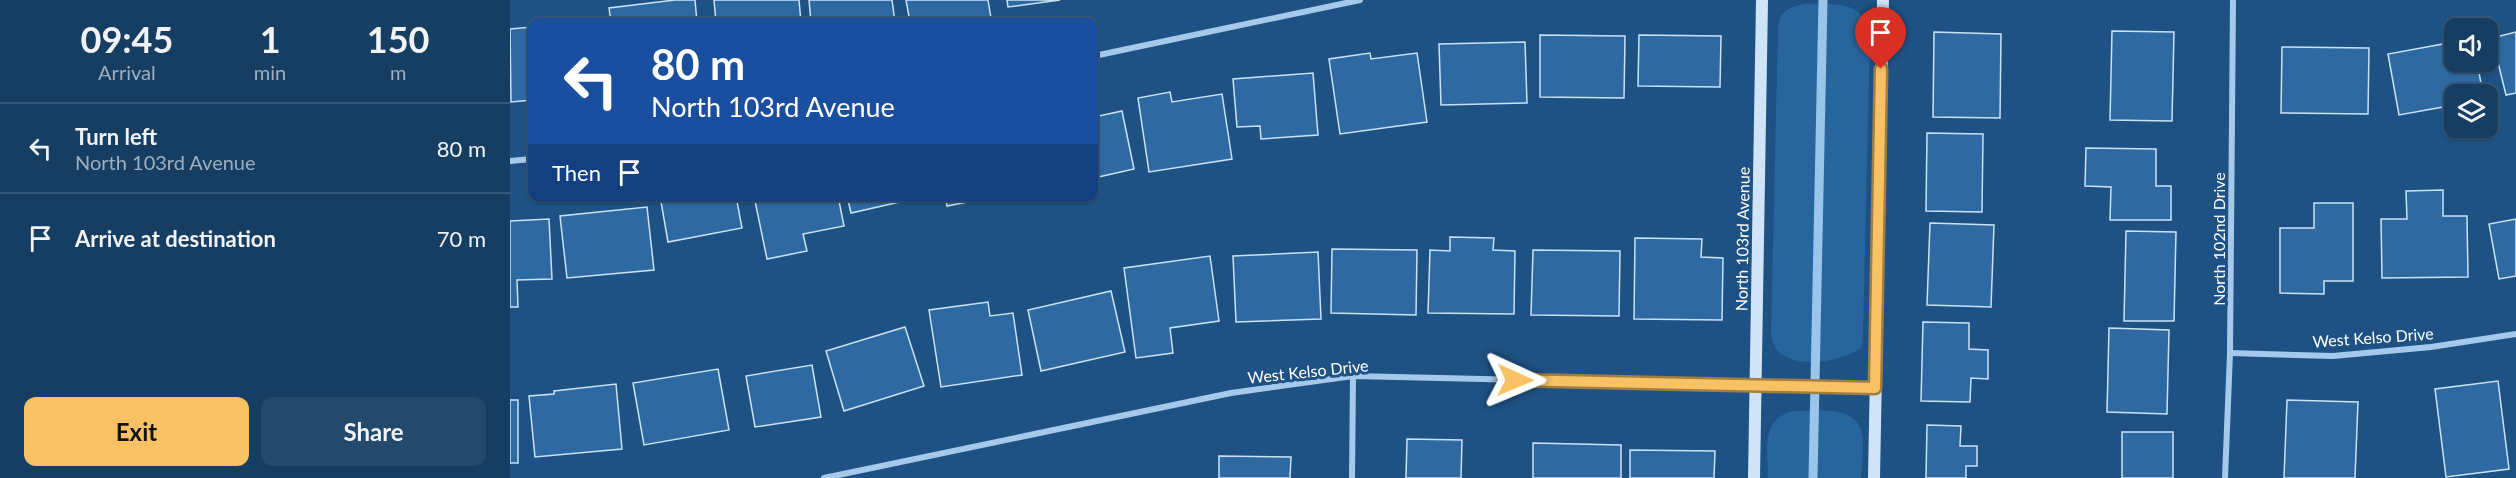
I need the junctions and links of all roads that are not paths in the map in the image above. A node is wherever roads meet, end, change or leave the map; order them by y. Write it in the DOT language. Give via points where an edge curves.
graph roads {
  1 [pos="1360,0"];
  2 [pos="1762,0"];
  3 [pos="1882,0"];
  4 [pos="2233,0"];
  5 [pos="1098,55"];
  6 [pos="528,159"];
  7 [pos="510,161"];
  8 [pos="2516,334"];
  9 [pos="2230,353"];
  10 [pos="1353,376"];
  11 [pos="1756,387"];
  12 [pos="1875,388"];
  13 [pos="824,478"];
  14 [pos="1352,478"];
  15 [pos="1754,478"];
  16 [pos="1874,478"];
  17 [pos="2225,478"];
  1 -- 5 [label="street"];
  2 -- 11 [label="street, North 103rd Avenue"];
  3 -- 12 [label="street"];
  4 -- 9 [label="street, North 102nd Drive"];
  6 -- 7 [label="street"];
  8 -- 9 [label="street, West Kelso Drive" via="2334,356"];
  9 -- 17 [label="street, North 102nd Drive"];
  10 -- 11 [label="street, West Kelso Drive"];
  10 -- 13 [label="street, West Kelso Drive" via="1231,393"];
  10 -- 14 [label="street"];
  11 -- 12 [label="street, West Kelso Drive"];
  11 -- 15 [label="street, North 103rd Avenue"];
  12 -- 16 [label="street"];
}
